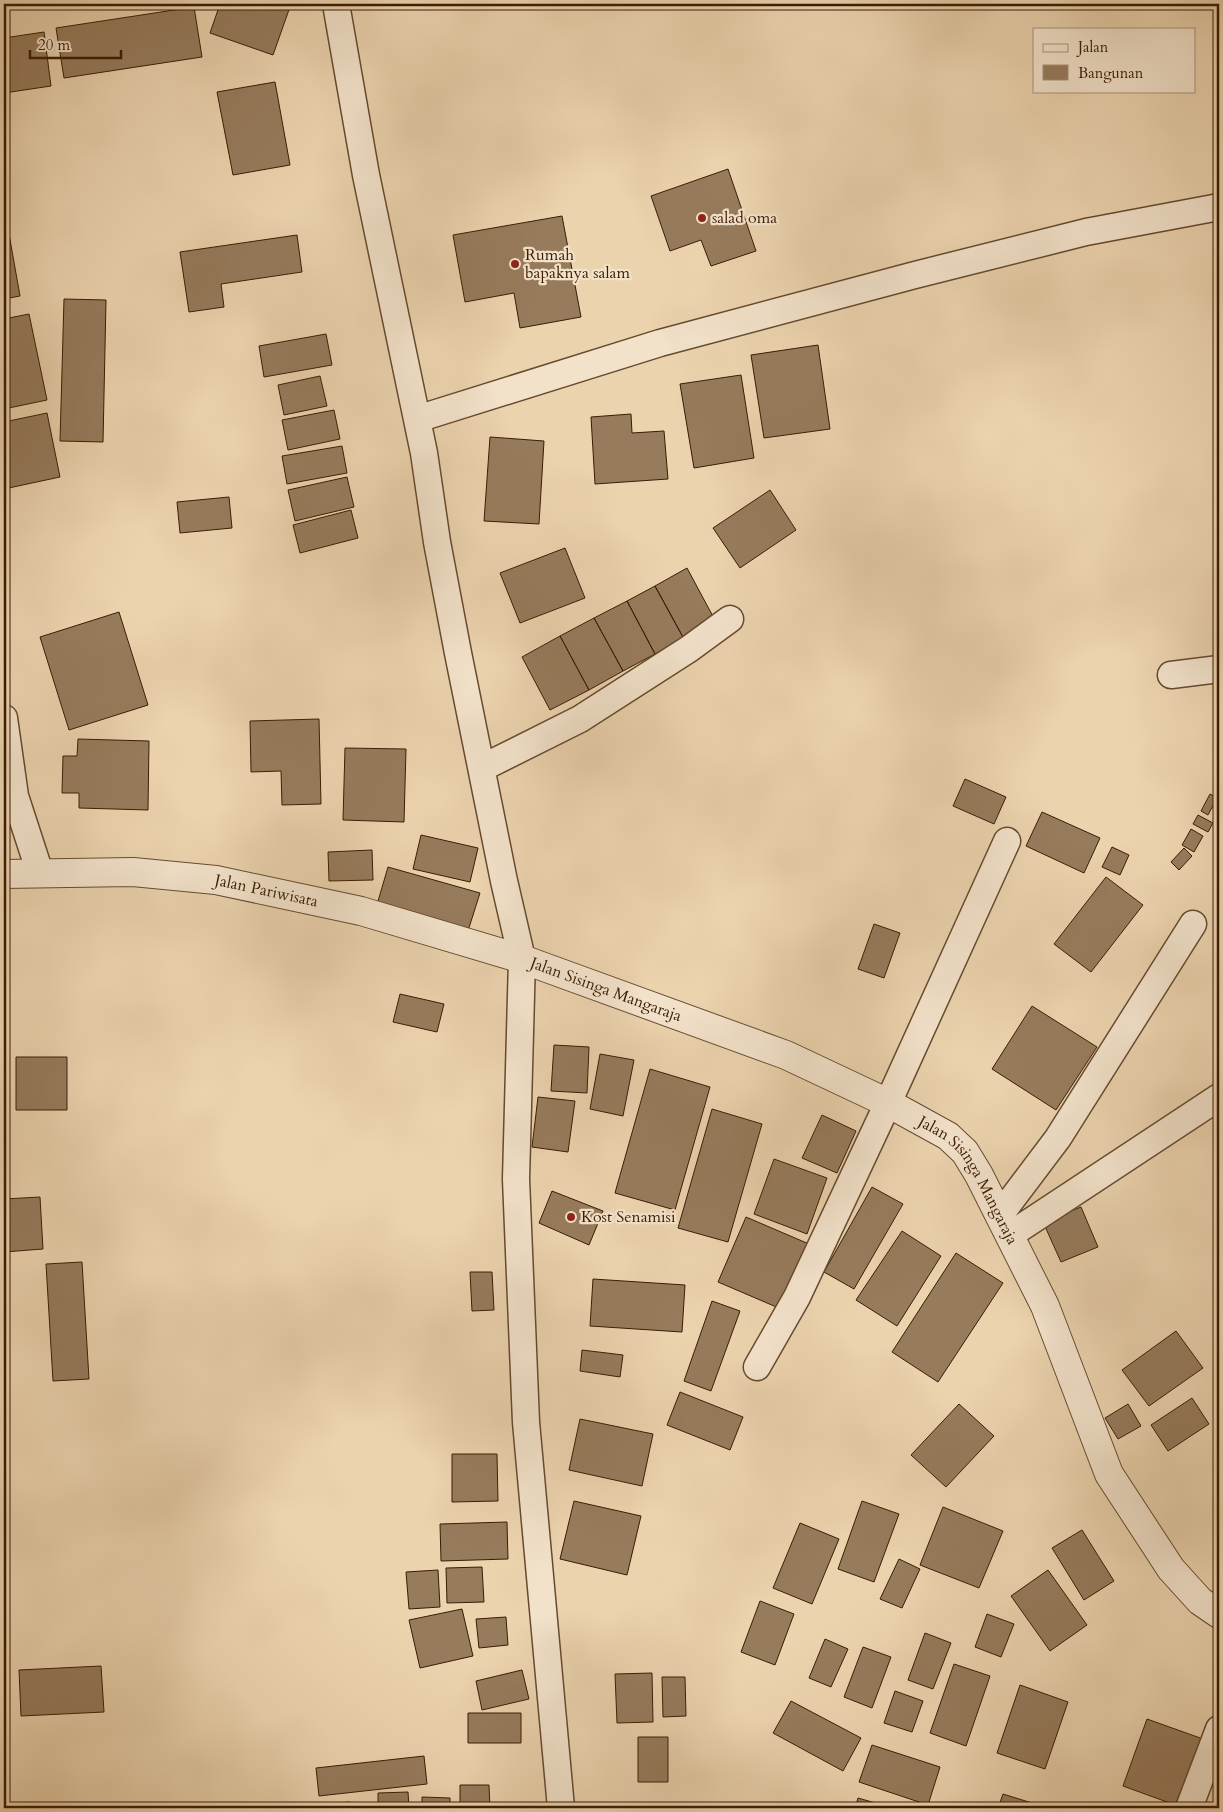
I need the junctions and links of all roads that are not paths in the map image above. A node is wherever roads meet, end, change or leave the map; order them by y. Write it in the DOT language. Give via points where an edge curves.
graph roads {
  1 [pos="336,4"];
  2 [pos="1219,207"];
  3 [pos="417,419"];
  4 [pos="730,619"];
  5 [pos="1219,669"];
  6 [pos="1171,675"];
  7 [pos="4,718"];
  8 [pos="482,768"];
  9 [pos="1007,841"];
  10 [pos="40,873"];
  11 [pos="4,874"];
  12 [pos="1193,924"];
  13 [pos="522,959"];
  14 [pos="1219,1097"];
  15 [pos="888,1103"];
  16 [pos="1005,1225"];
  17 [pos="757,1367"];
  18 [pos="1219,1614"];
  19 [pos="1219,1729"];
  20 [pos="561,1808"];
  21 [pos="1189,1808"];
  1 -- 3 [label="street" via="366,175"];
  2 -- 3 [label="street" via="1086,232 915,275 660,343"];
  3 -- 8 [label="street" via="437,542"];
  4 -- 8 [label="street" via="580,719"];
  5 -- 6 [label="street"];
  7 -- 10 [label="street" via="15,796"];
  8 -- 13 [label="street"];
  9 -- 15 [label="street"];
  10 -- 11 [label="street, Jalan Pariwisata"];
  10 -- 13 [label="street, Jalan Pariwisata" via="134,872 216,880 360,911"];
  12 -- 16 [label="street"];
  13 -- 15 [label="street, Jalan Sisinga Mangaraja" via="786,1055"];
  13 -- 20 [label="street" via="516,1179 526,1412"];
  14 -- 16 [label="street"];
  15 -- 16 [label="street, Jalan Sisinga Mangaraja" via="948,1136 965,1152"];
  15 -- 17 [label="street" via="797,1298"];
  16 -- 18 [label="street, Jalan Sisinga Mangaraja" via="1045,1306 1109,1474 1170,1569 1200,1601"];
  19 -- 21 [label="street"];
}
